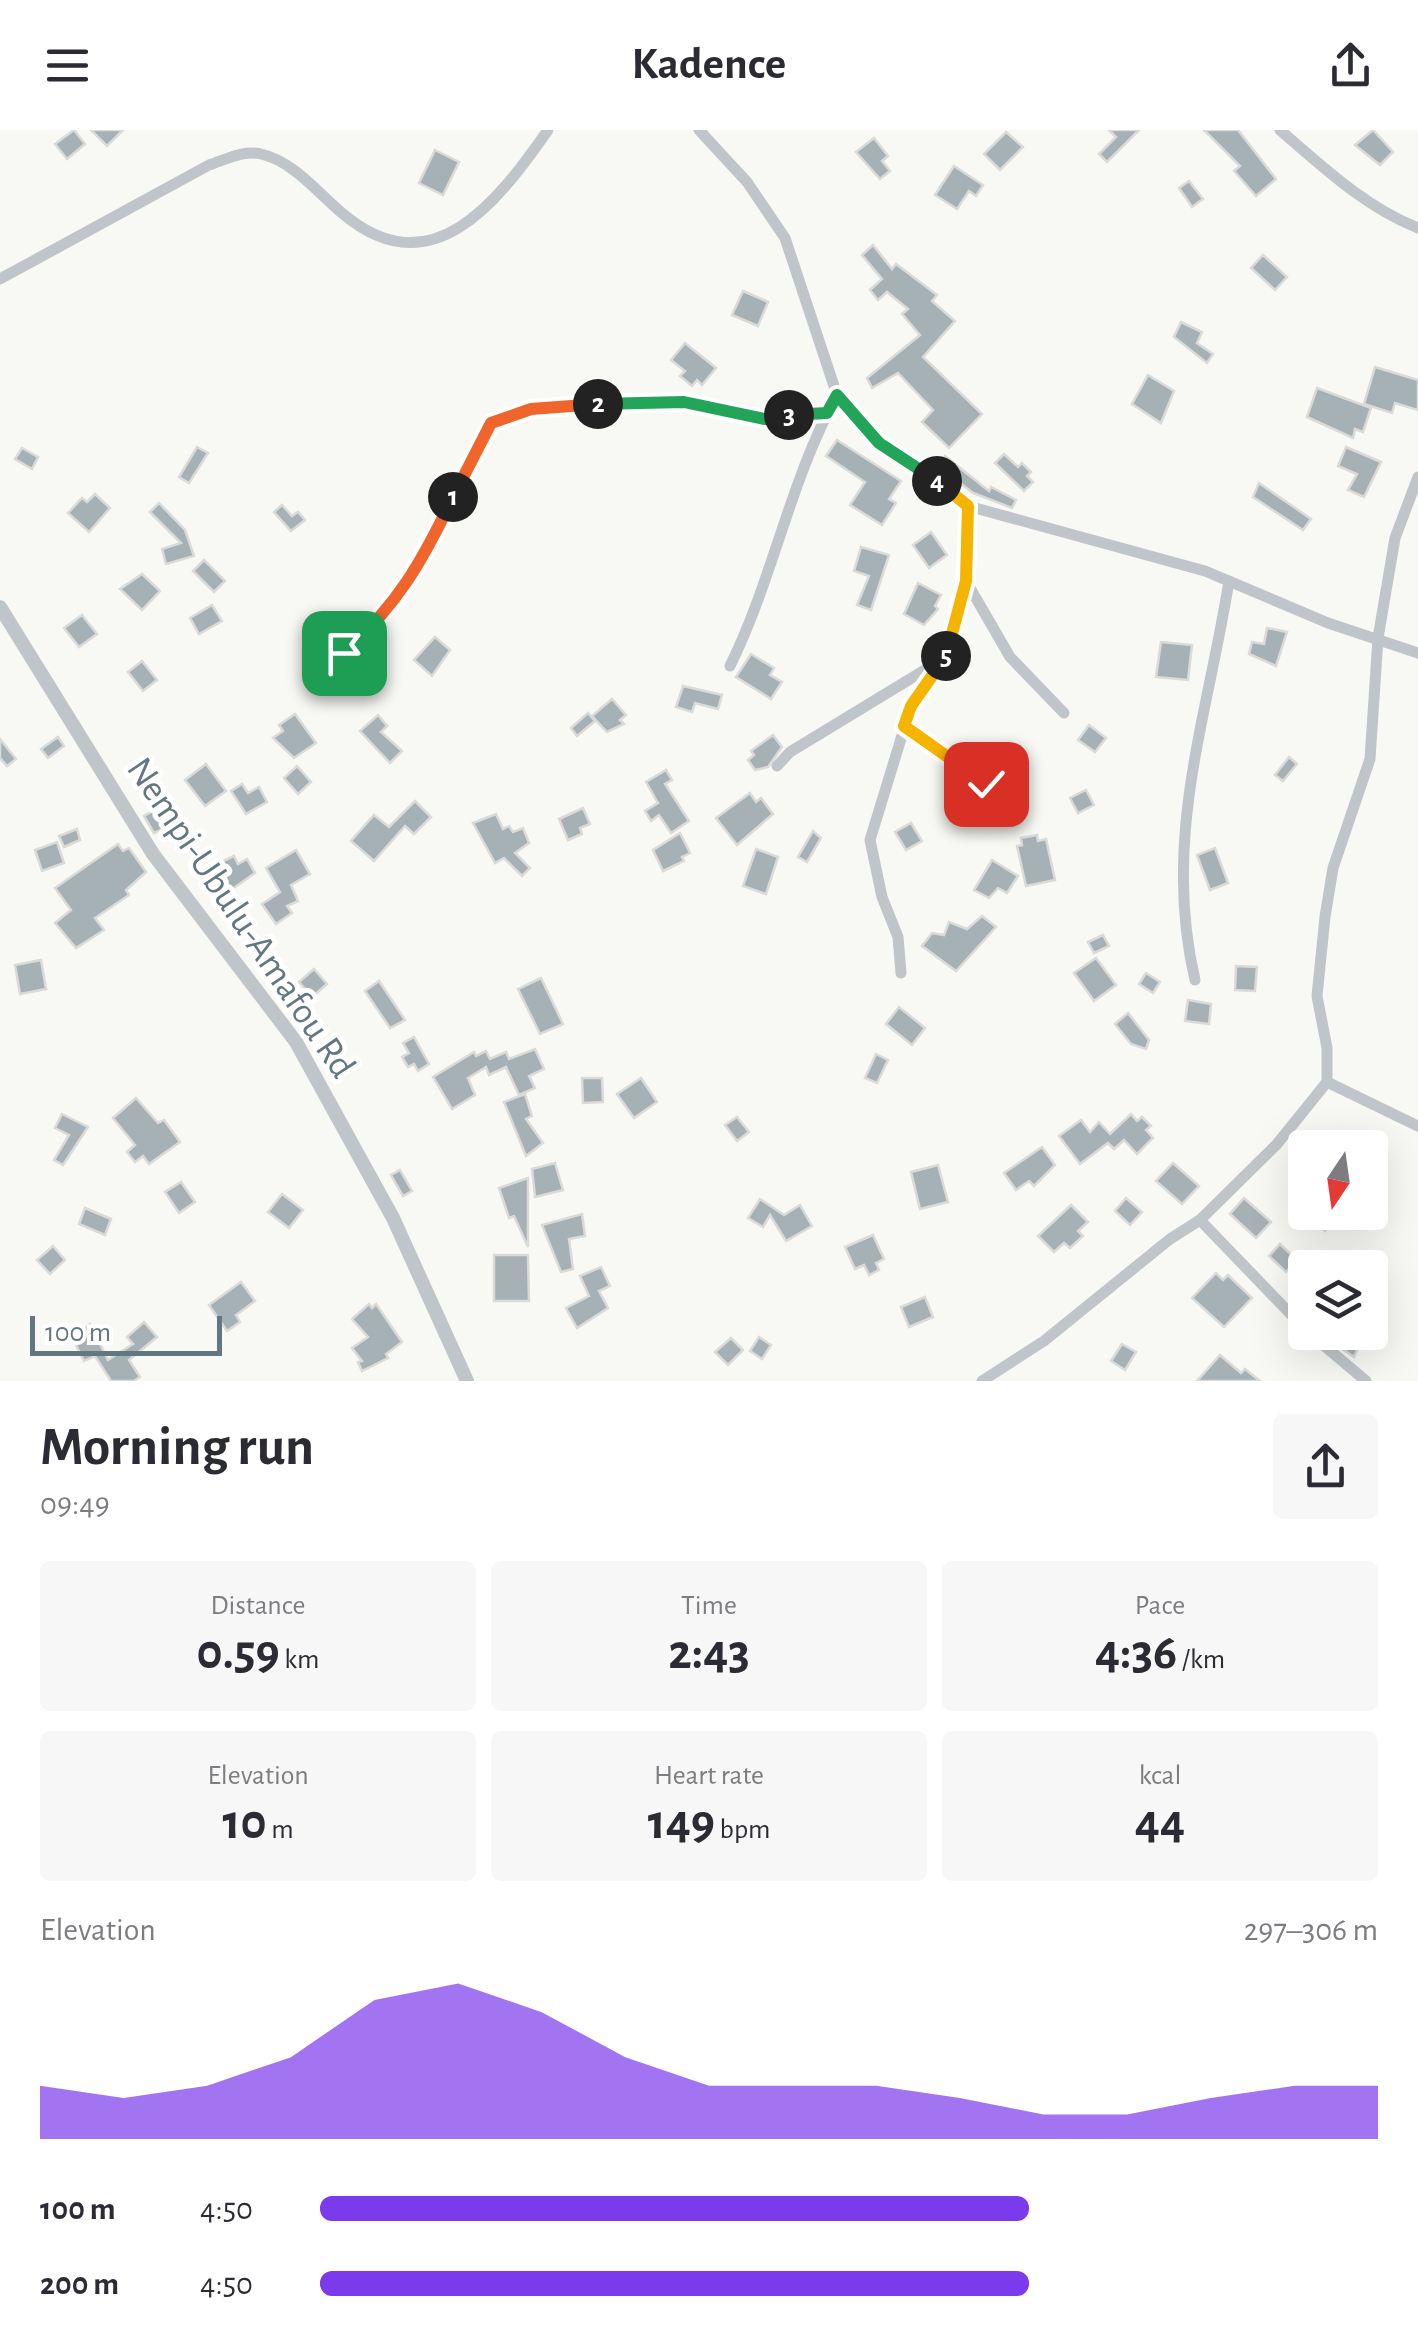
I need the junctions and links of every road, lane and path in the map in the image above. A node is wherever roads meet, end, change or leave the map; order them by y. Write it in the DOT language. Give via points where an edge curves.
graph roads {
  1 [pos="548,130"];
  2 [pos="699,130"];
  3 [pos="1280,130"];
  4 [pos="1418,228"];
  5 [pos="0,279"];
  6 [pos="837,395"];
  7 [pos="827,413"];
  8 [pos="1418,477"];
  9 [pos="968,506"];
  10 [pos="966,581"];
  11 [pos="1229,581"];
  12 [pos="0,607"];
  13 [pos="1378,638"];
  14 [pos="1418,653"];
  15 [pos="946,658"];
  16 [pos="730,666"];
  17 [pos="319,681"];
  18 [pos="1064,713"];
  19 [pos="904,726"];
  20 [pos="776,766"];
  21 [pos="995,800"];
  22 [pos="902,973"];
  23 [pos="1195,980"];
  24 [pos="1327,1082"];
  25 [pos="1418,1126"];
  26 [pos="1200,1220"];
  27 [pos="1288,1312"];
  28 [pos="1329,1350"];
  29 [pos="467,1381"];
  30 [pos="982,1381"];
  31 [pos="1366,1381"];
  1 -- 5 [label="street" via="519,172 478,212 427,244 395,245 365,231 285,166 264,154 243,153"];
  2 -- 6 [label="street" via="747,182 785,238"];
  3 -- 4 [label="street" via="1358,196"];
  6 -- 7 [label="street"];
  6 -- 9 [label="street" via="879,443"];
  7 -- 16 [label="street" via="758,607"];
  7 -- 17 [label="street" via="764,419 684,402 632,401 531,409 491,423 413,579"];
  8 -- 13 [label="street" via="1395,538"];
  9 -- 10 [label="street"];
  9 -- 11 [label="street"];
  10 -- 15 [label="street"];
  10 -- 18 [label="street" via="1010,656"];
  11 -- 13 [label="street"];
  11 -- 23 [label="street" via="1182,828 1180,882"];
  12 -- 29 [label="street, Nempi-Ubulu-Amafou Rd" via="153,854 296,1042 393,1218"];
  13 -- 14 [label="street"];
  13 -- 24 [label="street" via="1370,759 1333,868 1318,966"];
  15 -- 19 [label="street"];
  15 -- 20 [label="street"];
  19 -- 21 [label="street" via="986,784"];
  19 -- 22 [label="street" via="870,840"];
  24 -- 25 [label="street"];
  24 -- 26 [label="street" via="1277,1144"];
  26 -- 27 [label="street"];
  26 -- 30 [label="street"];
  28 -- 31 [label="street"];
}
